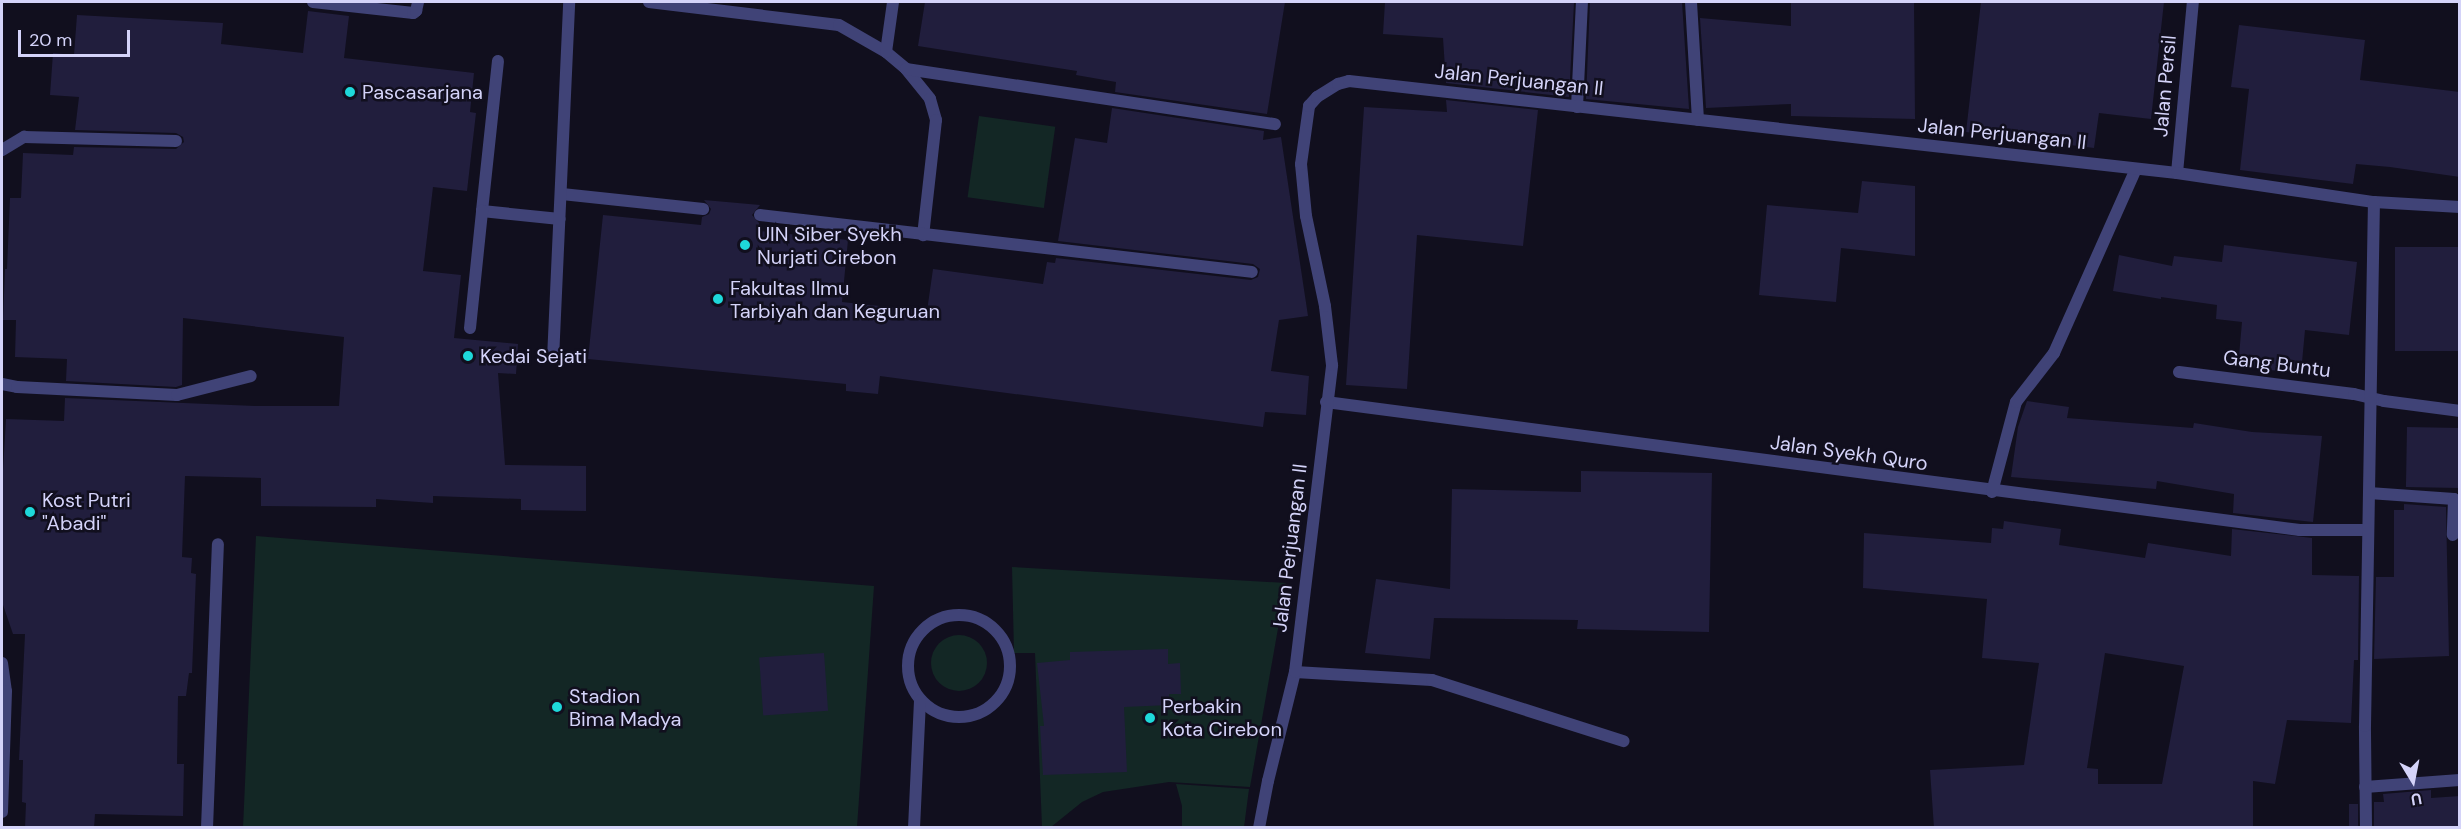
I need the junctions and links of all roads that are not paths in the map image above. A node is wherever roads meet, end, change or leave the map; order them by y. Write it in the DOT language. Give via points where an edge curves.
graph roads {
  1 [pos="313,2"];
  2 [pos="418,2"];
  3 [pos="569,2"];
  4 [pos="649,2"];
  5 [pos="893,2"];
  6 [pos="1582,2"];
  7 [pos="1691,2"];
  8 [pos="2193,2"];
  9 [pos="886,52"];
  10 [pos="498,61"];
  11 [pos="906,69"];
  12 [pos="1577,107"];
  13 [pos="1698,120"];
  14 [pos="1275,124"];
  15 [pos="176,141"];
  16 [pos="2,150"];
  17 [pos="2136,169"];
  18 [pos="2177,173"];
  19 [pos="562,194"];
  20 [pos="2374,202"];
  21 [pos="2460,207"];
  22 [pos="703,209"];
  23 [pos="482,211"];
  24 [pos="760,215"];
  25 [pos="560,219"];
  26 [pos="922,235"];
  27 [pos="1252,272"];
  28 [pos="470,328"];
  29 [pos="553,359"];
  30 [pos="2180,372"];
  31 [pos="251,376"];
  32 [pos="2,384"];
  33 [pos="2369,397"];
  34 [pos="1326,402"];
  35 [pos="2460,411"];
  36 [pos="1992,492"];
  37 [pos="2368,493"];
  38 [pos="2368,530"];
  39 [pos="2453,535"];
  40 [pos="218,544"];
  41 [pos="2,663"];
  42 [pos="1294,672"];
  43 [pos="920,700"];
  44 [pos="3,736"];
  45 [pos="1623,741"];
  46 [pos="2460,780"];
  47 [pos="2365,787"];
  48 [pos="2,812"];
  49 [pos="207,828"];
  50 [pos="914,828"];
  51 [pos="1259,828"];
  52 [pos="2366,828"];
  1 -- 2 [label="street" via="413,13"];
  3 -- 19 [label="street"];
  4 -- 9 [label="street" via="839,25"];
  5 -- 9 [label="street"];
  6 -- 12 [label="street"];
  7 -- 13 [label="street"];
  8 -- 18 [label="street, Jalan Persil"];
  9 -- 11 [label="street"];
  10 -- 23 [label="street"];
  11 -- 14 [label="street"];
  11 -- 26 [label="street" via="930,99 936,120"];
  12 -- 13 [label="street, Jalan Perjuangan II"];
  12 -- 34 [label="street, Jalan Perjuangan II" via="1349,81 1312,101 1300,164 1332,365"];
  13 -- 17 [label="street, Jalan Perjuangan II"];
  15 -- 16 [label="street" via="24,137"];
  17 -- 18 [label="street, Jalan Perjuangan II"];
  17 -- 36 [label="street" via="2054,353 2016,402"];
  18 -- 20 [label="street, Jalan Perjuangan II"];
  19 -- 22 [label="street"];
  19 -- 25 [label="street"];
  20 -- 21 [label="street, Jalan Perjuangan II"];
  20 -- 33 [label="street"];
  23 -- 25 [label="street"];
  23 -- 28 [label="street"];
  24 -- 26 [label="street"];
  25 -- 29 [label="street"];
  26 -- 27 [label="street"];
  30 -- 33 [label="street, Gang Buntu"];
  31 -- 32 [label="street" via="177,395"];
  33 -- 35 [label="street, Gang Buntu"];
  33 -- 37 [label="street"];
  34 -- 36 [label="street, Jalan Syekh Quro"];
  34 -- 42 [label="street, Jalan Perjuangan II"];
  36 -- 38 [label="street, Jalan Syekh Quro" via="2300,530"];
  37 -- 38 [label="street"];
  37 -- 39 [label="street" via="2454,499"];
  38 -- 47 [label="street"];
  40 -- 49 [label="street"];
  41 -- 44 [label="street" via="6,691"];
  42 -- 45 [label="street" via="1432,680"];
  42 -- 51 [label="street, Jalan Perjuangan II"];
  43 -- 43 [label="street" via="910,682 908,663 913,644 925,627 943,618 963,615 982,620 998,633 1008,650 1010,670 1005,689 993,705 975,715 955,717 936,712"];
  43 -- 50 [label="street"];
  44 -- 48 [label="street"];
  46 -- 47 [label="street"];
  47 -- 52 [label="street"];
}
